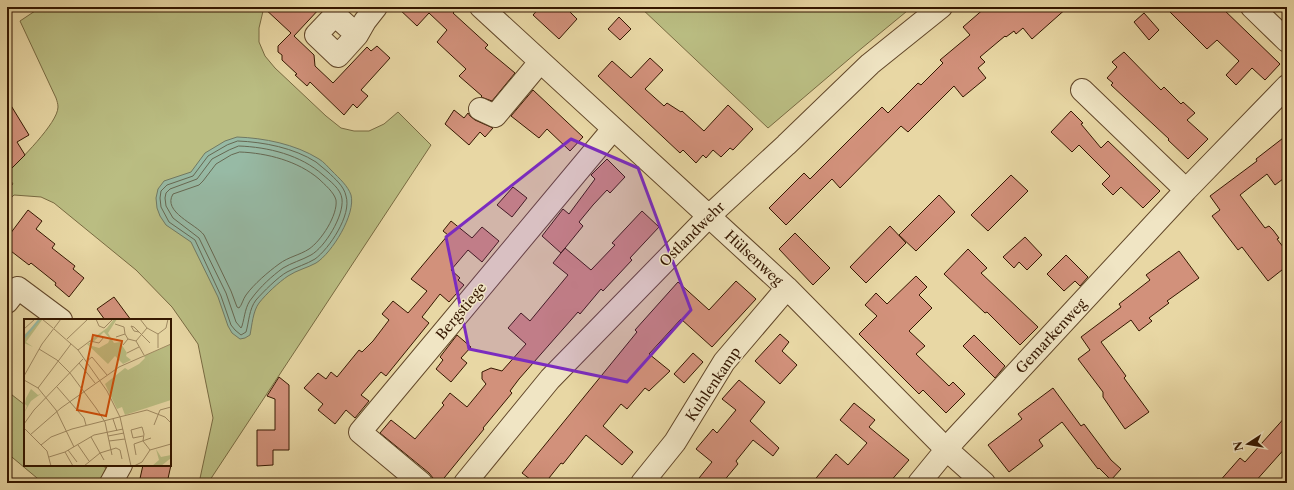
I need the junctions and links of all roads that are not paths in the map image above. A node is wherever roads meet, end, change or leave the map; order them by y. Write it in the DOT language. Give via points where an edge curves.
graph roads {
  1 [pos="376,7"];
  2 [pos="481,7"];
  3 [pos="941,7"];
  4 [pos="1264,11"];
  5 [pos="357,35"];
  6 [pos="1287,41"];
  7 [pos="540,62"];
  8 [pos="1287,86"];
  9 [pos="1082,90"];
  10 [pos="480,109"];
  11 [pos="613,129"];
  12 [pos="1186,190"];
  13 [pos="708,216"];
  14 [pos="787,288"];
  15 [pos="7,302"];
  16 [pos="59,319"];
  17 [pos="946,449"];
  18 [pos="120,466"];
  19 [pos="111,483"];
  20 [pos="420,483"];
  21 [pos="465,483"];
  22 [pos="642,483"];
  23 [pos="919,483"];
  24 [pos="984,483"];
  1 -- 5 [label="street"];
  2 -- 7 [label="street, Hülsenweg"];
  3 -- 13 [label="street, Ostlandwehr" via="870,64"];
  4 -- 6 [label="street"];
  7 -- 10 [label="street" via="495,116"];
  7 -- 11 [label="street, Hülsenweg"];
  8 -- 12 [label="street, Gemarkenweg"];
  9 -- 12 [label="street"];
  11 -- 13 [label="street, Hülsenweg"];
  11 -- 20 [label="street, Bergstiege" via="360,432"];
  12 -- 17 [label="street, Gemarkenweg"];
  13 -- 14 [label="street, Hülsenweg"];
  13 -- 21 [label="street, Ostlandwehr" via="550,379"];
  14 -- 17 [label="street, Hülsenweg"];
  14 -- 22 [label="street, Kuhlenkamp" via="724,362 675,442"];
  15 -- 16 [label="street" via="18,288"];
  17 -- 23 [label="street, Gemarkenweg"];
  17 -- 24 [label="street, Hülsenweg"];
  18 -- 19 [label="street"];
}
